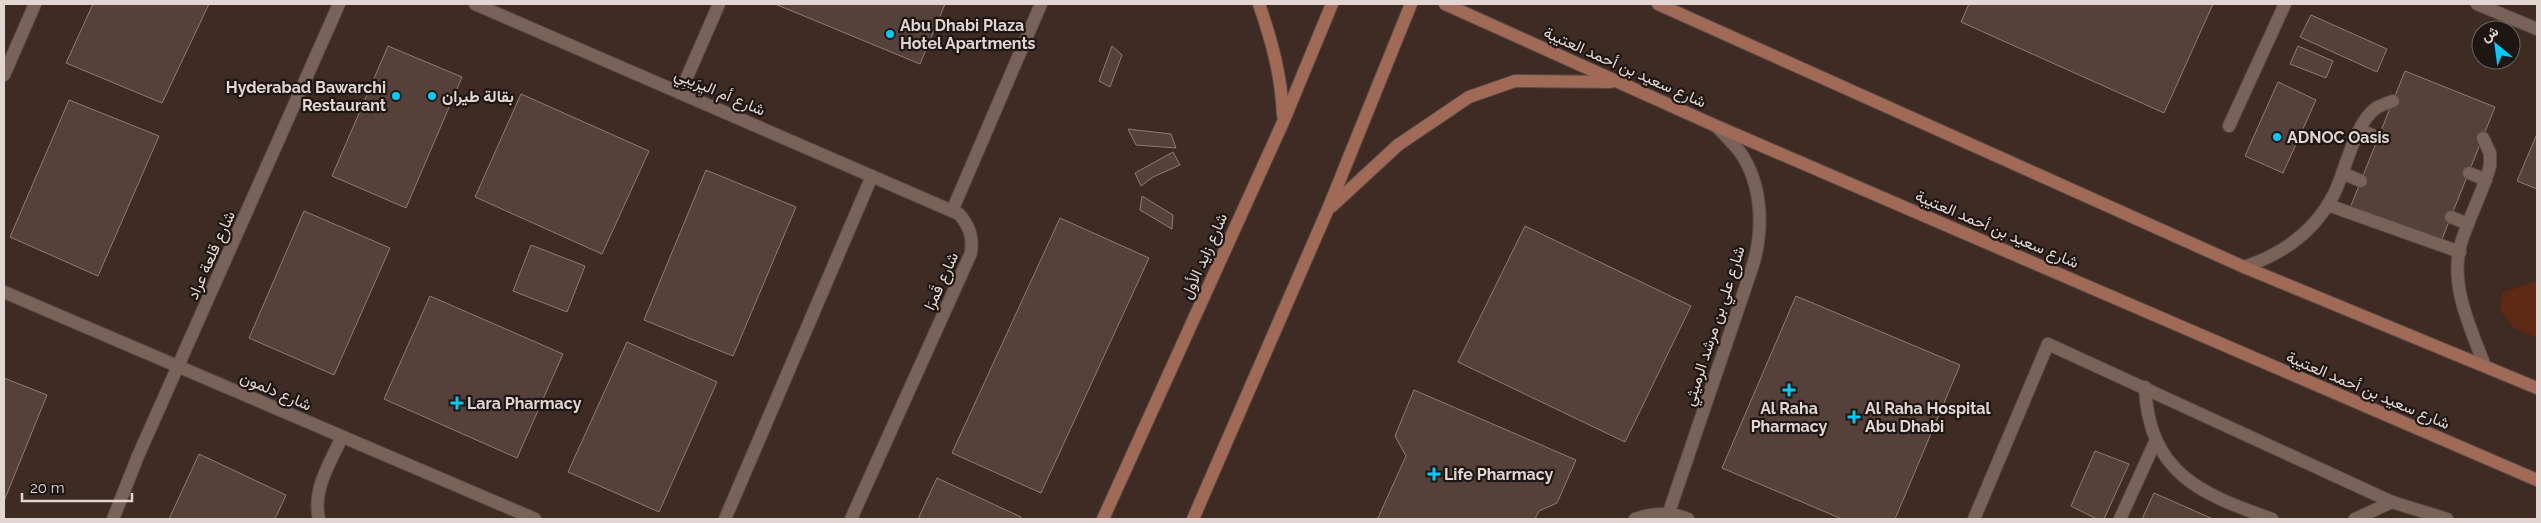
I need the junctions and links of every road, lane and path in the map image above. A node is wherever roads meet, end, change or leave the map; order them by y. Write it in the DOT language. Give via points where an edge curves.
graph roads {
  1 [pos="35,4"];
  2 [pos="339,4"];
  3 [pos="475,4"];
  4 [pos="719,4"];
  5 [pos="1041,4"];
  6 [pos="1259,4"];
  7 [pos="1332,4"];
  8 [pos="1411,4"];
  9 [pos="1445,4"];
  10 [pos="1658,4"];
  11 [pos="2285,4"];
  12 [pos="2477,4"];
  13 [pos="2537,29"];
  14 [pos="4,75"];
  15 [pos="1618,82"];
  16 [pos="680,93"];
  17 [pos="2393,101"];
  18 [pos="1284,120"];
  19 [pos="1716,126"];
  20 [pos="2229,126"];
  21 [pos="2360,130"];
  22 [pos="2378,138"];
  23 [pos="2483,138"];
  24 [pos="2342,173"];
  25 [pos="2469,173"];
  26 [pos="872,176"];
  27 [pos="2486,180"];
  28 [pos="2361,181"];
  29 [pos="2328,205"];
  30 [pos="1328,209"];
  31 [pos="952,211"];
  32 [pos="2451,217"];
  33 [pos="2468,224"];
  34 [pos="2460,252"];
  35 [pos="2244,267"];
  36 [pos="4,292"];
  37 [pos="2485,366"];
  38 [pos="178,367"];
  39 [pos="2146,388"];
  40 [pos="2537,388"];
  41 [pos="342,437"];
  42 [pos="2156,440"];
  43 [pos="2537,480"];
  44 [pos="2392,502"];
  45 [pos="1668,514"];
  46 [pos="529,518"];
  47 [pos="112,519"];
  48 [pos="319,519"];
  49 [pos="725,519"];
  50 [pos="851,519"];
  51 [pos="1103,519"];
  52 [pos="1193,519"];
  53 [pos="1635,519"];
  54 [pos="1688,519"];
  55 [pos="1974,519"];
  56 [pos="2120,519"];
  57 [pos="2272,519"];
  58 [pos="2355,519"];
  59 [pos="2447,519"];
  1 -- 14 [label="street"];
  2 -- 38 [label="street, شارع قلعة عراد"];
  3 -- 16 [label="street, شارع أم اليِرَيبِي"];
  4 -- 16 [label="street"];
  5 -- 31 [label="street"];
  6 -- 18 [label="main road" via="1278,63"];
  7 -- 18 [label="main road, شارع زايد الأول"];
  8 -- 30 [label="main road"];
  9 -- 15 [label="main road, شارع سعيد بن أحمد العتيبة"];
  10 -- 35 [label="main road"];
  11 -- 20 [label="street"];
  12 -- 13 [label="street"];
  15 -- 19 [label="main road, شارع سعيد بن أحمد العتيبة"];
  15 -- 30 [label="main road" via="1514,81 1469,97 1398,144"];
  16 -- 26 [label="street, شارع أم اليِرَيبِي"];
  17 -- 21 [label="street" via="2376,107"];
  18 -- 51 [label="main road, شارع زايد الأول"];
  19 -- 43 [label="main road, شارع سعيد بن أحمد العتيبة"];
  19 -- 45 [label="street, شارع علي بن مرشد الرميثي" via="1740,153 1756,187 1759,238 1752,268"];
  21 -- 22 [label="street"];
  21 -- 24 [label="street"];
  23 -- 27 [label="street" via="2491,160"];
  24 -- 28 [label="street"];
  24 -- 29 [label="street"];
  25 -- 27 [label="street"];
  26 -- 31 [label="street, شارع أم اليِرَيبِي"];
  26 -- 49 [label="street"];
  27 -- 33 [label="street"];
  29 -- 34 [label="street"];
  29 -- 35 [label="street" via="2298,239 2269,257"];
  30 -- 52 [label="main road"];
  31 -- 50 [label="street, شارع قَمرَا" via="959,214 971,232 971,253"];
  32 -- 33 [label="street"];
  33 -- 34 [label="street"];
  34 -- 37 [label="street" via="2460,296"];
  35 -- 37 [label="main road"];
  36 -- 38 [label="street, شارع دلمون"];
  37 -- 40 [label="main road"];
  38 -- 41 [label="street, شارع دلمون"];
  38 -- 47 [label="street, شارع قلعة عراد"];
  39 -- 42 [label="street" via="2146,411"];
  39 -- 44 [label="street"];
  39 -- 55 [label="street" via="2048,344"];
  41 -- 46 [label="street, شارع دلمون"];
  41 -- 48 [label="street" via="320,486"];
  42 -- 56 [label="street"];
  42 -- 57 [label="street" via="2179,474 2198,488"];
  44 -- 58 [label="street"];
  44 -- 59 [label="street"];
  45 -- 53 [label="street"];
  45 -- 54 [label="street"];
}
